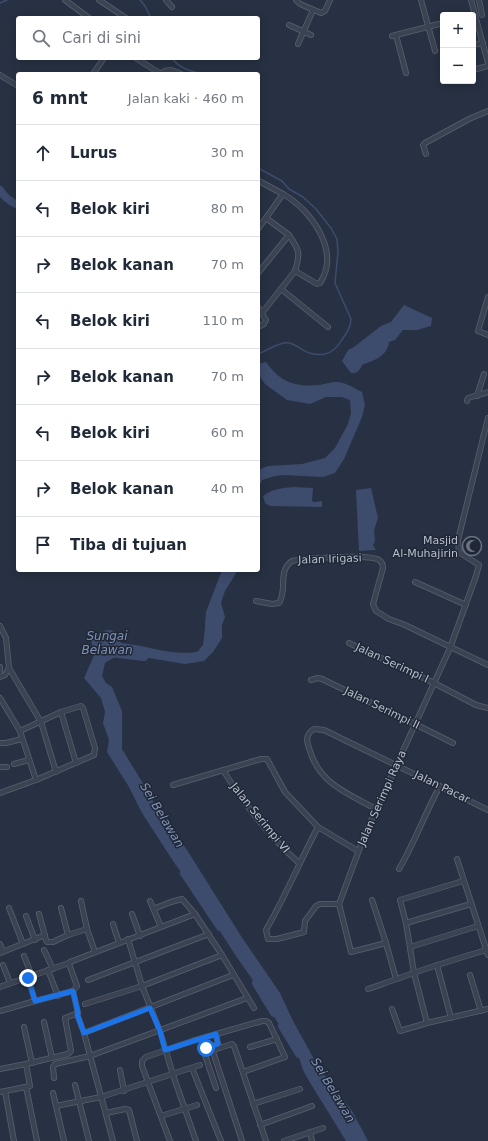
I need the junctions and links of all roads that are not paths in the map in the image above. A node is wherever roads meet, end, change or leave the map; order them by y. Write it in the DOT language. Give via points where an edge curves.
graph roads {
  1 [pos="65,0"];
  2 [pos="100,0"];
  3 [pos="166,0"];
  4 [pos="296,0"];
  5 [pos="330,0"];
  6 [pos="421,0"];
  7 [pos="471,0"];
  8 [pos="479,0"];
  9 [pos="172,7"];
  10 [pos="313,10"];
  11 [pos="473,12"];
  12 [pos="482,14"];
  13 [pos="86,16"];
  14 [pos="123,16"];
  15 [pos="476,23"];
  16 [pos="440,24"];
  17 [pos="290,25"];
  18 [pos="428,27"];
  19 [pos="303,32"];
  20 [pos="311,35"];
  21 [pos="483,43"];
  22 [pos="298,44"];
  23 [pos="476,44"];
  24 [pos="435,51"];
  25 [pos="103,60"];
  26 [pos="139,60"];
  27 [pos="488,63"];
  28 [pos="488,66"];
  29 [pos="476,69"];
  30 [pos="94,72"];
  31 [pos="158,72"];
  32 [pos="164,72"];
  33 [pos="177,72"];
  34 [pos="406,73"];
  35 [pos="0,75"];
  36 [pos="16,85"];
  37 [pos="488,111"];
  38 [pos="426,154"];
  39 [pos="260,181"];
  40 [pos="283,194"];
  41 [pos="266,218"];
  42 [pos="260,226"];
  43 [pos="289,235"];
  44 [pos="260,271"];
  45 [pos="295,271"];
  46 [pos="281,289"];
  47 [pos="488,297"];
  48 [pos="260,310"];
  49 [pos="262,313"];
  50 [pos="260,326"];
  51 [pos="328,326"];
  52 [pos="488,335"];
  53 [pos="484,374"];
  54 [pos="488,392"];
  55 [pos="477,396"];
  56 [pos="467,401"];
  57 [pos="488,418"];
  58 [pos="415,582"];
  59 [pos="256,601"];
  60 [pos="466,605"];
  61 [pos="0,626"];
  62 [pos="349,643"];
  63 [pos="450,648"];
  64 [pos="488,665"];
  65 [pos="0,667"];
  66 [pos="9,668"];
  67 [pos="0,672"];
  68 [pos="0,677"];
  69 [pos="311,680"];
  70 [pos="434,683"];
  71 [pos="0,698"];
  72 [pos="488,708"];
  73 [pos="61,712"];
  74 [pos="42,722"];
  75 [pos="415,724"];
  76 [pos="20,730"];
  77 [pos="22,739"];
  78 [pos="0,743"];
  79 [pos="453,743"];
  80 [pos="28,760"];
  81 [pos="76,763"];
  82 [pos="14,764"];
  83 [pos="396,765"];
  84 [pos="0,767"];
  85 [pos="7,768"];
  86 [pos="223,770"];
  87 [pos="56,772"];
  88 [pos="36,780"];
  89 [pos="173,785"];
  90 [pos="440,786"];
  91 [pos="0,793"];
  92 [pos="376,809"];
  93 [pos="488,810"];
  94 [pos="318,827"];
  95 [pos="358,850"];
  96 [pos="457,859"];
  97 [pos="299,863"];
  98 [pos="399,870"];
  99 [pos="463,881"];
  100 [pos="150,900"];
  101 [pos="372,900"];
  102 [pos="81,901"];
  103 [pos="339,904"];
  104 [pos="471,904"];
  105 [pos="9,908"];
  106 [pos="61,908"];
  107 [pos="153,909"];
  108 [pos="40,914"];
  109 [pos="132,914"];
  110 [pos="195,914"];
  111 [pos="26,916"];
  112 [pos="406,923"];
  113 [pos="113,924"];
  114 [pos="478,926"];
  115 [pos="161,928"];
  116 [pos="87,929"];
  117 [pos="68,934"];
  118 [pos="209,934"];
  119 [pos="45,935"];
  120 [pos="140,936"];
  121 [pos="128,939"];
  122 [pos="35,940"];
  123 [pos="119,943"];
  124 [pos="386,943"];
  125 [pos="0,944"];
  126 [pos="23,944"];
  127 [pos="410,947"];
  128 [pos="44,950"];
  129 [pos="486,950"];
  130 [pos="95,952"];
  131 [pos="2,953"];
  132 [pos="222,955"];
  133 [pos="488,955"];
  134 [pos="24,956"];
  135 [pos="136,962"];
  136 [pos="69,963"];
  137 [pos="3,965"];
  138 [pos="437,965"];
  139 [pos="51,970"];
  140 [pos="414,973"];
  141 [pos="233,974"];
  142 [pos="470,975"];
  143 [pos="30,977"];
  144 [pos="396,979"];
  145 [pos="88,980"];
  146 [pos="10,983"];
  147 [pos="142,986"];
  148 [pos="0,987"];
  149 [pos="368,989"];
  150 [pos="73,991"];
  151 [pos="58,996"];
  152 [pos="247,998"];
  153 [pos="35,1001"];
  154 [pos="85,1004"];
  155 [pos="150,1008"];
  156 [pos="254,1008"];
  157 [pos="392,1009"];
  158 [pos="488,1009"];
  159 [pos="0,1011"];
  160 [pos="481,1011"];
  161 [pos="77,1014"];
  162 [pos="451,1018"];
  163 [pos="44,1022"];
  164 [pos="427,1023"];
  165 [pos="24,1027"];
  166 [pos="160,1031"];
  167 [pos="84,1033"];
  168 [pos="216,1034"];
  169 [pos="277,1039"];
  170 [pos="218,1046"];
  171 [pos="250,1047"];
  172 [pos="165,1050"];
  173 [pos="90,1056"];
  174 [pos="52,1058"];
  175 [pos="32,1063"];
  176 [pos="26,1064"];
  177 [pos="200,1065"];
  178 [pos="192,1068"];
  179 [pos="0,1069"];
  180 [pos="120,1070"];
  181 [pos="243,1072"];
  182 [pos="173,1074"];
  183 [pos="54,1078"];
  184 [pos="149,1082"];
  185 [pos="75,1085"];
  186 [pos="26,1087"];
  187 [pos="216,1088"];
  188 [pos="300,1089"];
  189 [pos="124,1091"];
  190 [pos="3,1092"];
  191 [pos="53,1093"];
  192 [pos="102,1097"];
  193 [pos="78,1102"];
  194 [pos="253,1104"];
  195 [pos="197,1105"];
  196 [pos="56,1106"];
  197 [pos="312,1106"];
  198 [pos="185,1109"];
  199 [pos="106,1113"];
  200 [pos="161,1116"];
  201 [pos="260,1126"];
  202 [pos="323,1128"];
  203 [pos="310,1132"];
  204 [pos="290,1140"];
  205 [pos="14,1141"];
  206 [pos="37,1141"];
  207 [pos="64,1141"];
  208 [pos="89,1141"];
  209 [pos="112,1141"];
  210 [pos="137,1141"];
  211 [pos="170,1141"];
  212 [pos="196,1141"];
  213 [pos="221,1141"];
  214 [pos="242,1141"];
  215 [pos="266,1141"];
  216 [pos="284,1141"];
  217 [pos="312,1141"];
  1 -- 13 [label="street"];
  2 -- 14 [label="street"];
  3 -- 9 [label="street"];
  4 -- 10 [label="street"];
  5 -- 10 [label="street" via="324,13"];
  6 -- 18 [label="street"];
  7 -- 11 [label="street"];
  8 -- 12 [label="street"];
  10 -- 19 [label="street"];
  15 -- 21 [label="street"];
  16 -- 18 [label="street"];
  17 -- 19 [label="street"];
  18 -- 24 [label="street"];
  18 -- 34 [label="street" via="394,36"];
  19 -- 20 [label="street"];
  19 -- 22 [label="street"];
  21 -- 23 [label="street"];
  21 -- 27 [label="street"];
  25 -- 30 [label="street"];
  26 -- 31 [label="street"];
  28 -- 29 [label="street"];
  32 -- 33 [label="street"];
  35 -- 36 [label="street"];
  37 -- 38 [label="street" via="425,143 423,145"];
  39 -- 40 [label="street"];
  40 -- 41 [label="street"];
  40 -- 45 [label="street" via="315,225 325,242 327,254 320,283 312,282"];
  41 -- 42 [label="street"];
  41 -- 43 [label="street"];
  43 -- 44 [label="street"];
  43 -- 45 [label="street" via="299,254"];
  45 -- 46 [label="street"];
  46 -- 49 [label="street"];
  46 -- 51 [label="street"];
  47 -- 52 [label="street" via="478,331"];
  48 -- 49 [label="street"];
  49 -- 50 [label="street" via="266,322"];
  53 -- 55 [label="street"];
  54 -- 55 [label="street"];
  55 -- 56 [label="street" via="468,398"];
  57 -- 60 [label="street, Jalan Serimpi Raya" via="458,540 459,552 479,565"];
  58 -- 60 [label="street"];
  59 -- 63 [label="street, Jalan Irigasi" via="279,603 282,598 284,571 287,564 292,561 374,559 382,564 382,574 373,604 376,611"];
  60 -- 63 [label="street, Jalan Serimpi Raya"];
  61 -- 66 [label="street" via="6,638"];
  62 -- 70 [label="street, Jalan Serimpi I"];
  63 -- 64 [label="street, Jalan Irigasi"];
  63 -- 70 [label="street, Jalan Serimpi Raya"];
  65 -- 67 [label="street"];
  66 -- 68 [label="street"];
  66 -- 74 [label="street"];
  69 -- 75 [label="street, Jalan Serimpi II" via="322,679"];
  70 -- 72 [label="street, Jalan Serimpi I" via="476,705"];
  70 -- 75 [label="street, Jalan Serimpi Raya"];
  71 -- 76 [label="street"];
  73 -- 74 [label="street"];
  73 -- 81 [label="street"];
  73 -- 81 [label="street" via="82,707 95,748 94,755"];
  74 -- 76 [label="street"];
  74 -- 87 [label="street"];
  75 -- 79 [label="street, Jalan Serimpi II"];
  75 -- 83 [label="street, Jalan Serimpi Raya"];
  76 -- 77 [label="street"];
  77 -- 78 [label="street"];
  77 -- 80 [label="street"];
  80 -- 82 [label="street"];
  80 -- 88 [label="street"];
  81 -- 87 [label="street"];
  83 -- 90 [label="street, Jalan Pacar"];
  83 -- 92 [label="street, Jalan Serimpi Raya"];
  83 -- 92 [label="street, Jalan Pacar" via="324,730 310,731 307,743 320,772 332,784"];
  84 -- 85 [label="street"];
  86 -- 89 [label="street"];
  86 -- 94 [label="street" via="261,759 267,760 285,792"];
  86 -- 97 [label="street, Jalan Serimpi VI" via="234,789 267,831"];
  87 -- 88 [label="street"];
  88 -- 91 [label="street"];
  90 -- 93 [label="street, Jalan Pacar"];
  90 -- 98 [label="street"];
  92 -- 95 [label="street, Jalan Serimpi Raya"];
  94 -- 95 [label="street"];
  94 -- 97 [label="street"];
  95 -- 103 [label="street, Jalan Serimpi Raya"];
  96 -- 99 [label="street"];
  97 -- 103 [label="street" via="291,884 267,928 268,940 304,932 305,921 316,906"];
  99 -- 104 [label="street"];
  99 -- 112 [label="street" via="400,900"];
  100 -- 107 [label="street"];
  101 -- 124 [label="street"];
  102 -- 116 [label="street"];
  103 -- 124 [label="street" via="351,952"];
  104 -- 112 [label="street"];
  104 -- 114 [label="street"];
  105 -- 126 [label="street"];
  106 -- 117 [label="street"];
  107 -- 110 [label="street" via="182,899"];
  107 -- 115 [label="street"];
  108 -- 119 [label="street"];
  109 -- 120 [label="street"];
  110 -- 115 [label="street"];
  110 -- 118 [label="street"];
  111 -- 122 [label="street"];
  112 -- 127 [label="street"];
  113 -- 123 [label="street"];
  114 -- 127 [label="street"];
  114 -- 129 [label="street"];
  115 -- 120 [label="street"];
  116 -- 117 [label="street"];
  116 -- 130 [label="street"];
  117 -- 119 [label="street" via="50,943 47,942"];
  118 -- 132 [label="street"];
  118 -- 135 [label="street"];
  119 -- 122 [label="street"];
  120 -- 121 [label="street"];
  121 -- 123 [label="street"];
  121 -- 135 [label="street"];
  122 -- 126 [label="street"];
  123 -- 130 [label="street"];
  124 -- 144 [label="street"];
  125 -- 131 [label="street"];
  126 -- 131 [label="street"];
  127 -- 140 [label="street"];
  128 -- 139 [label="street"];
  129 -- 133 [label="street"];
  129 -- 138 [label="street"];
  130 -- 136 [label="street"];
  132 -- 141 [label="street"];
  132 -- 147 [label="street"];
  134 -- 143 [label="street"];
  135 -- 145 [label="street"];
  135 -- 147 [label="street"];
  136 -- 139 [label="street"];
  136 -- 150 [label="street" via="77,986"];
  137 -- 146 [label="street"];
  138 -- 140 [label="street"];
  138 -- 162 [label="street"];
  139 -- 143 [label="street"];
  139 -- 151 [label="street"];
  140 -- 144 [label="street"];
  140 -- 164 [label="street"];
  141 -- 152 [label="street"];
  141 -- 155 [label="street"];
  142 -- 160 [label="street"];
  143 -- 146 [label="street"];
  143 -- 153 [label="street"];
  144 -- 149 [label="street"];
  146 -- 148 [label="street"];
  147 -- 154 [label="street"];
  147 -- 155 [label="street"];
  150 -- 151 [label="street"];
  150 -- 161 [label="street"];
  151 -- 153 [label="street"];
  152 -- 156 [label="street"];
  152 -- 166 [label="street"];
  153 -- 159 [label="street"];
  155 -- 166 [label="street"];
  155 -- 167 [label="street"];
  157 -- 164 [label="street" via="400,1031"];
  158 -- 160 [label="street"];
  160 -- 162 [label="street"];
  161 -- 167 [label="street"];
  161 -- 174 [label="street" via="65,1018 71,1051"];
  162 -- 164 [label="street"];
  163 -- 174 [label="street"];
  165 -- 175 [label="street"];
  166 -- 172 [label="street"];
  166 -- 173 [label="street"];
  167 -- 173 [label="street"];
  168 -- 169 [label="street" via="262,1020 269,1023"];
  168 -- 170 [label="street"];
  168 -- 172 [label="street"];
  169 -- 171 [label="street"];
  169 -- 181 [label="street" via="285,1057"];
  170 -- 181 [label="street" via="234,1046"];
  170 -- 187 [label="street" via="206,1048 204,1052"];
  170 -- 214 [label="street" via="213,1052"];
  172 -- 182 [label="street"];
  172 -- 184 [label="street" via="142,1060"];
  173 -- 183 [label="street" via="55,1064"];
  173 -- 192 [label="street"];
  174 -- 175 [label="street"];
  175 -- 176 [label="street"];
  176 -- 179 [label="street"];
  176 -- 186 [label="street" via="30,1086"];
  177 -- 178 [label="street"];
  178 -- 182 [label="street"];
  178 -- 213 [label="street"];
  180 -- 189 [label="street"];
  181 -- 194 [label="street"];
  182 -- 184 [label="street"];
  182 -- 198 [label="street"];
  184 -- 189 [label="street"];
  184 -- 200 [label="street"];
  185 -- 193 [label="street"];
  186 -- 190 [label="street"];
  186 -- 206 [label="street"];
  188 -- 194 [label="street"];
  189 -- 192 [label="street"];
  190 -- 205 [label="street"];
  191 -- 196 [label="street"];
  192 -- 193 [label="street"];
  192 -- 199 [label="street"];
  193 -- 196 [label="street"];
  193 -- 208 [label="street"];
  194 -- 201 [label="street"];
  195 -- 198 [label="street"];
  196 -- 207 [label="street"];
  197 -- 201 [label="street"];
  198 -- 200 [label="street"];
  198 -- 212 [label="street"];
  199 -- 209 [label="street"];
  199 -- 210 [label="street" via="129,1110"];
  200 -- 211 [label="street"];
  201 -- 215 [label="street"];
  202 -- 203 [label="street"];
  203 -- 204 [label="street"];
  203 -- 217 [label="street"];
  204 -- 216 [label="street"];
}
